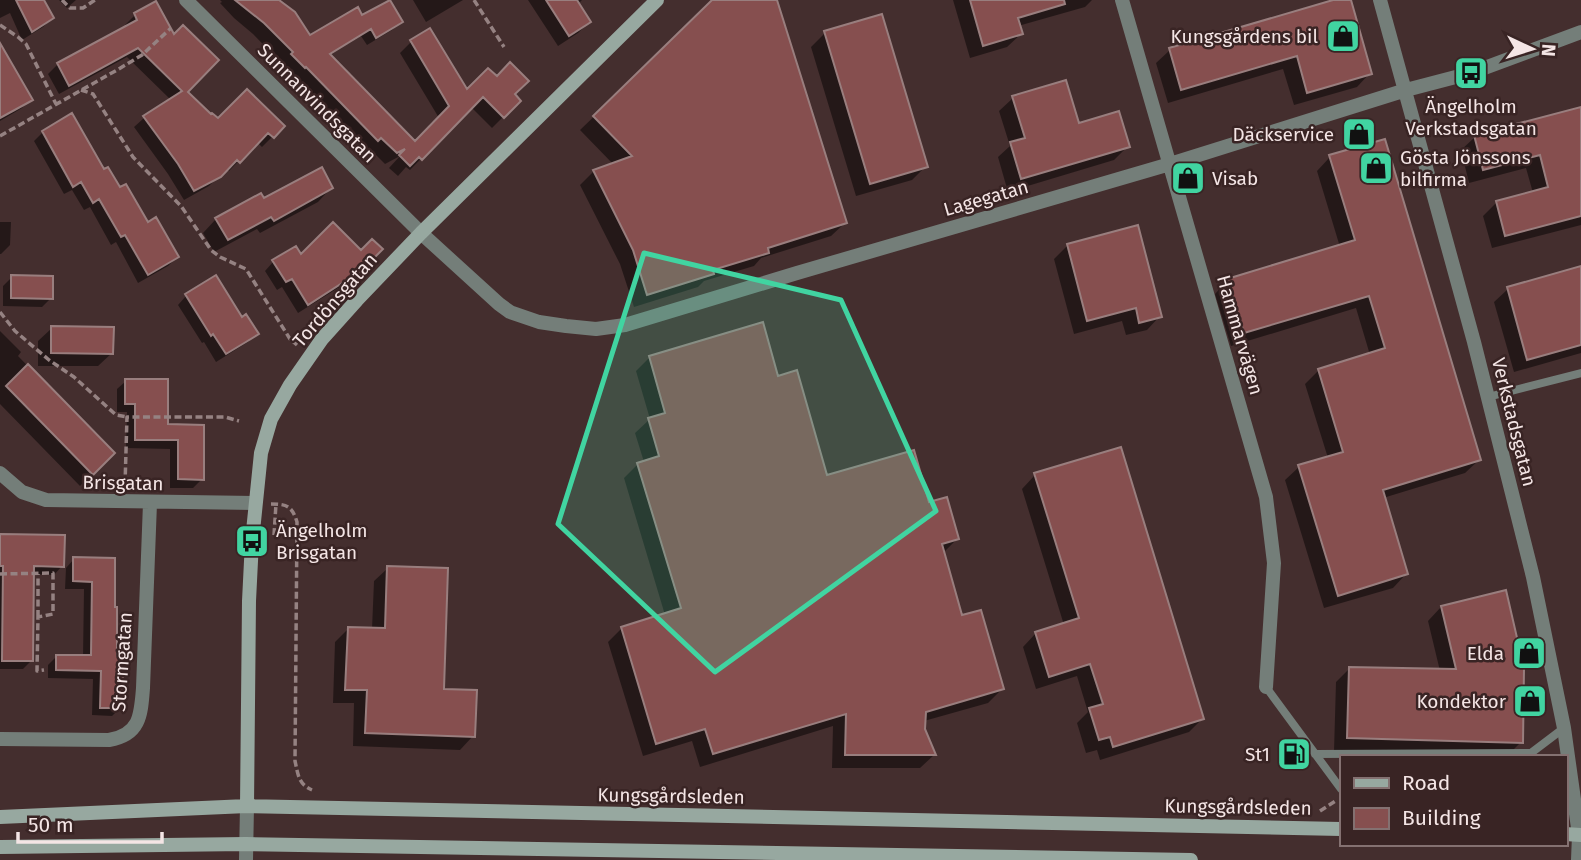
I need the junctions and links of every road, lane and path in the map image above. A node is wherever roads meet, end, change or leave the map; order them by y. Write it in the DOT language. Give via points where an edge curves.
graph roads {
  1 [pos="62,0"];
  2 [pos="95,0"];
  3 [pos="186,0"];
  4 [pos="474,0"];
  5 [pos="657,0"];
  6 [pos="1122,0"];
  7 [pos="1380,0"];
  8 [pos="0,25"];
  9 [pos="171,28"];
  10 [pos="1581,32"];
  11 [pos="504,47"];
  12 [pos="81,90"];
  13 [pos="1406,90"];
  14 [pos="56,104"];
  15 [pos="0,136"];
  16 [pos="1170,164"];
  17 [pos="421,233"];
  18 [pos="0,312"];
  19 [pos="310,357"];
  20 [pos="1581,373"];
  21 [pos="1488,397"];
  22 [pos="127,418"];
  23 [pos="239,421"];
  24 [pos="0,473"];
  25 [pos="125,494"];
  26 [pos="149,503"];
  27 [pos="255,503"];
  28 [pos="276,504"];
  29 [pos="274,535"];
  30 [pos="38,573"];
  31 [pos="0,574"];
  32 [pos="37,617"];
  33 [pos="44,670"];
  34 [pos="1266,687"];
  35 [pos="1564,728"];
  36 [pos="0,739"];
  37 [pos="1315,754"];
  38 [pos="1567,755"];
  39 [pos="1567,757"];
  40 [pos="1340,788"];
  41 [pos="313,791"];
  42 [pos="1340,796"];
  43 [pos="247,806"];
  44 [pos="1315,811"];
  45 [pos="0,817"];
  46 [pos="1340,829"];
  47 [pos="1575,835"];
  48 [pos="246,844"];
  49 [pos="0,847"];
  50 [pos="246,860"];
  51 [pos="1191,860"];
  52 [pos="1578,860"];
  1 -- 2 [label="path" via="71,8 83,8"];
  3 -- 17 [label="street, Sunnanvindsgatan"];
  4 -- 11 [label="path"];
  5 -- 17 [label="main road, Tordönsgatan"];
  6 -- 16 [label="street, Hammarvägen"];
  7 -- 13 [label="street, Verkstadsgatan"];
  8 -- 14 [label="path" via="26,44"];
  9 -- 12 [label="path" via="142,55"];
  10 -- 13 [label="street, Lagegatan" via="1471,73"];
  12 -- 14 [label="path"];
  12 -- 19 [label="path" via="93,94 133,157 181,206 211,250 246,269 290,339"];
  13 -- 16 [label="street, Lagegatan"];
  13 -- 21 [label="street, Verkstadsgatan"];
  14 -- 15 [label="path"];
  16 -- 17 [label="street, Lagegatan" via="654,317 596,329 510,312"];
  16 -- 34 [label="street, Hammarvägen" via="1266,497 1274,562"];
  17 -- 19 [label="main road, Tordönsgatan"];
  18 -- 22 [label="path" via="41,353 117,415"];
  19 -- 27 [label="main road, Tordönsgatan" via="271,419"];
  20 -- 21 [label="lane"];
  21 -- 35 [label="street, Verkstadsgatan" via="1533,577"];
  22 -- 23 [label="path" via="225,417"];
  22 -- 25 [label="path"];
  24 -- 26 [label="street, Brisgatan" via="22,492 46,500"];
  26 -- 27 [label="street, Brisgatan"];
  26 -- 36 [label="street, Stormgatan" via="138,722 130,732 109,740"];
  27 -- 28 [label="path"];
  27 -- 43 [label="main road, Tordönsgatan"];
  28 -- 29 [label="path"];
  28 -- 41 [label="path" via="287,505 297,522 295,761 304,786"];
  30 -- 31 [label="path"];
  30 -- 32 [label="path"];
  30 -- 32 [label="path" via="53,573 53,614"];
  32 -- 33 [label="path" via="37,671"];
  34 -- 37 [label="lane"];
  35 -- 37 [label="lane" via="1531,753"];
  35 -- 38 [label="street, Verkstadsgatan"];
  37 -- 40 [label="lane"];
  39 -- 47 [label="street, Verkstadsgatan"];
  42 -- 44 [label="path"];
  43 -- 45 [label="main road, Kungsgårdsleden"];
  43 -- 46 [label="main road, Kungsgårdsleden"];
  43 -- 48 [label="street"];
  47 -- 52 [label="street, Verkstadsgatan"];
  48 -- 49 [label="main road"];
  48 -- 50 [label="street"];
  48 -- 51 [label="main road"];
}
